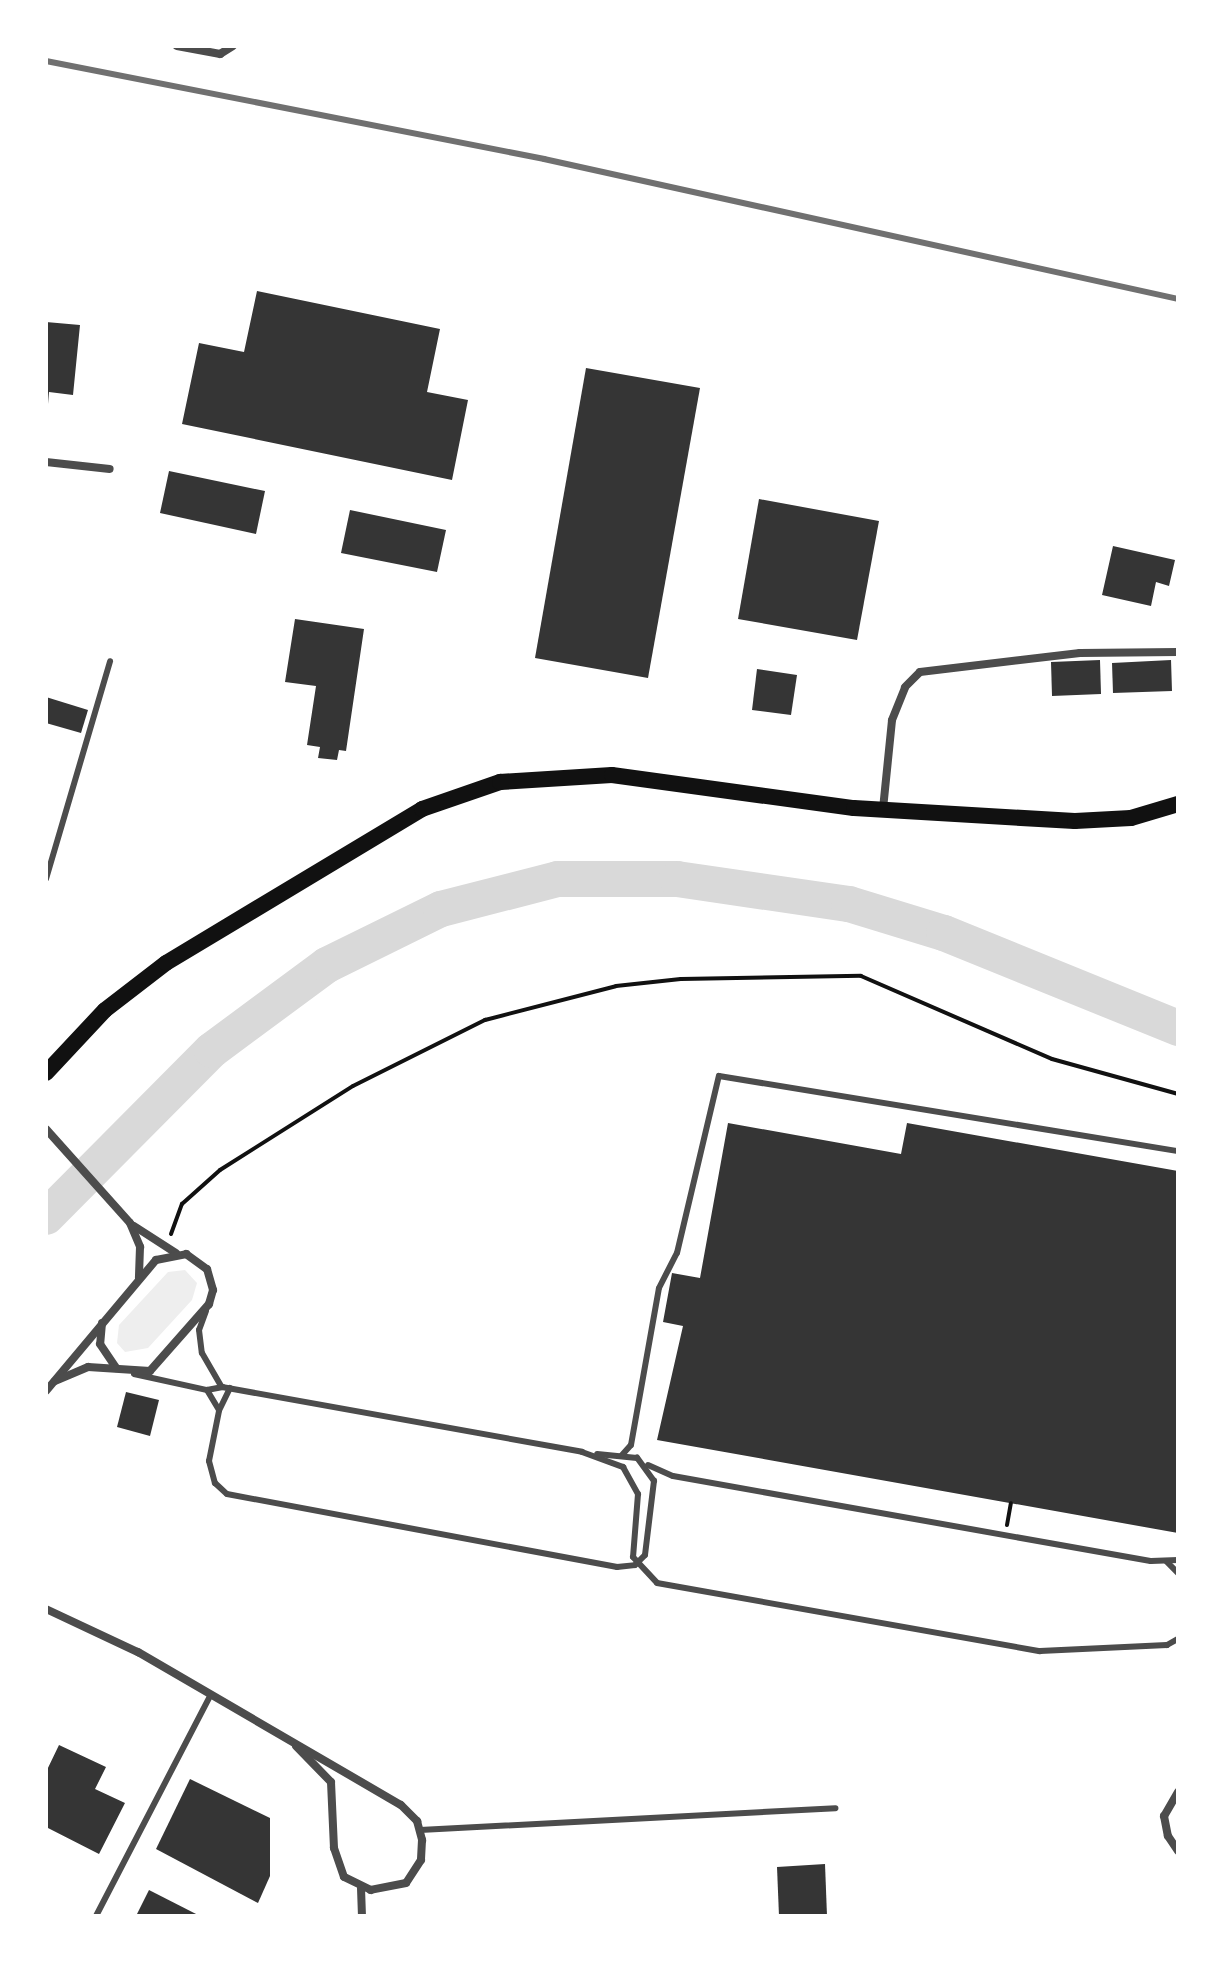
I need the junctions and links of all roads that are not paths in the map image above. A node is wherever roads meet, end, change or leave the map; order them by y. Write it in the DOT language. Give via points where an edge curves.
graph roads {
  1 [pos="177,46"];
  2 [pos="233,46"];
  3 [pos="46,462"];
  4 [pos="110,469"];
  5 [pos="1178,652"];
  6 [pos="110,661"];
  7 [pos="1178,804"];
  8 [pos="883,810"];
  9 [pos="46,879"];
  10 [pos="46,1073"];
  11 [pos="47,1130"];
  12 [pos="1178,1151"];
  13 [pos="130,1223"];
  14 [pos="177,1253"];
  15 [pos="138,1281"];
  16 [pos="209,1304"];
  17 [pos="102,1322"];
  18 [pos="117,1369"];
  19 [pos="134,1374"];
  20 [pos="55,1381"];
  21 [pos="230,1388"];
  22 [pos="204,1389"];
  23 [pos="46,1391"];
  24 [pos="219,1411"];
  25 [pos="582,1452"];
  26 [pos="622,1455"];
  27 [pos="644,1463"];
  28 [pos="1178,1560"];
  29 [pos="1167,1562"];
  30 [pos="636,1565"];
  31 [pos="617,1567"];
  32 [pos="1178,1573"];
  33 [pos="646,1576"];
  34 [pos="46,1609"];
  35 [pos="1178,1639"];
  36 [pos="211,1694"];
  37 [pos="296,1746"];
  38 [pos="1178,1792"];
  39 [pos="835,1808"];
  40 [pos="420,1830"];
  41 [pos="1178,1851"];
  42 [pos="361,1888"];
  43 [pos="96,1916"];
  44 [pos="362,1916"];
  1 -- 2 [label="street" via="220,54"];
  3 -- 4 [label="street"];
  5 -- 8 [label="street" via="1080,653 920,672 905,687 892,720"];
  6 -- 9 [label="lane"];
  7 -- 8 [label="main road" via="1144,815 1090,821"];
  8 -- 10 [label="main road" via="612,775 526,777 475,788 383,831 166,963 105,1010"];
  11 -- 13 [label="street"];
  12 -- 26 [label="lane" via="719,1076 677,1253 657,1295 631,1445"];
  13 -- 14 [label="street"];
  13 -- 15 [label="street" via="140,1247"];
  14 -- 15 [label="street" via="156,1260"];
  14 -- 16 [label="street" via="195,1258 207,1269 213,1290"];
  15 -- 17 [label="street"];
  16 -- 19 [label="street" via="157,1366"];
  16 -- 21 [label="lane" via="199,1330 202,1353 214,1380"];
  17 -- 18 [label="street" via="100,1344"];
  17 -- 20 [label="street"];
  18 -- 19 [label="street"];
  18 -- 20 [label="street" via="88,1367"];
  19 -- 22 [label="lane"];
  20 -- 23 [label="street"];
  21 -- 22 [label="lane"];
  21 -- 24 [label="lane"];
  21 -- 25 [label="lane"];
  22 -- 24 [label="lane" via="215,1396"];
  24 -- 31 [label="lane" via="209,1469 227,1494"];
  25 -- 26 [label="lane"];
  25 -- 30 [label="lane" via="623,1467 637,1486 631,1550"];
  26 -- 27 [label="lane"];
  27 -- 29 [label="lane" via="673,1476"];
  27 -- 30 [label="lane" via="654,1481 655,1506 645,1555"];
  28 -- 29 [label="lane"];
  29 -- 32 [label="lane"];
  30 -- 31 [label="lane"];
  30 -- 33 [label="lane"];
  31 -- 33 [label="lane"];
  33 -- 35 [label="lane" via="668,1586 1015,1648 1167,1645"];
  34 -- 36 [label="street"];
  36 -- 37 [label="street"];
  36 -- 43 [label="lane"];
  37 -- 40 [label="street" via="401,1805"];
  37 -- 42 [label="street" via="331,1782 336,1859 344,1877"];
  38 -- 41 [label="street" via="1164,1816"];
  39 -- 40 [label="lane"];
  40 -- 42 [label="street" via="421,1860 406,1883 381,1891"];
  42 -- 44 [label="street"];
}
